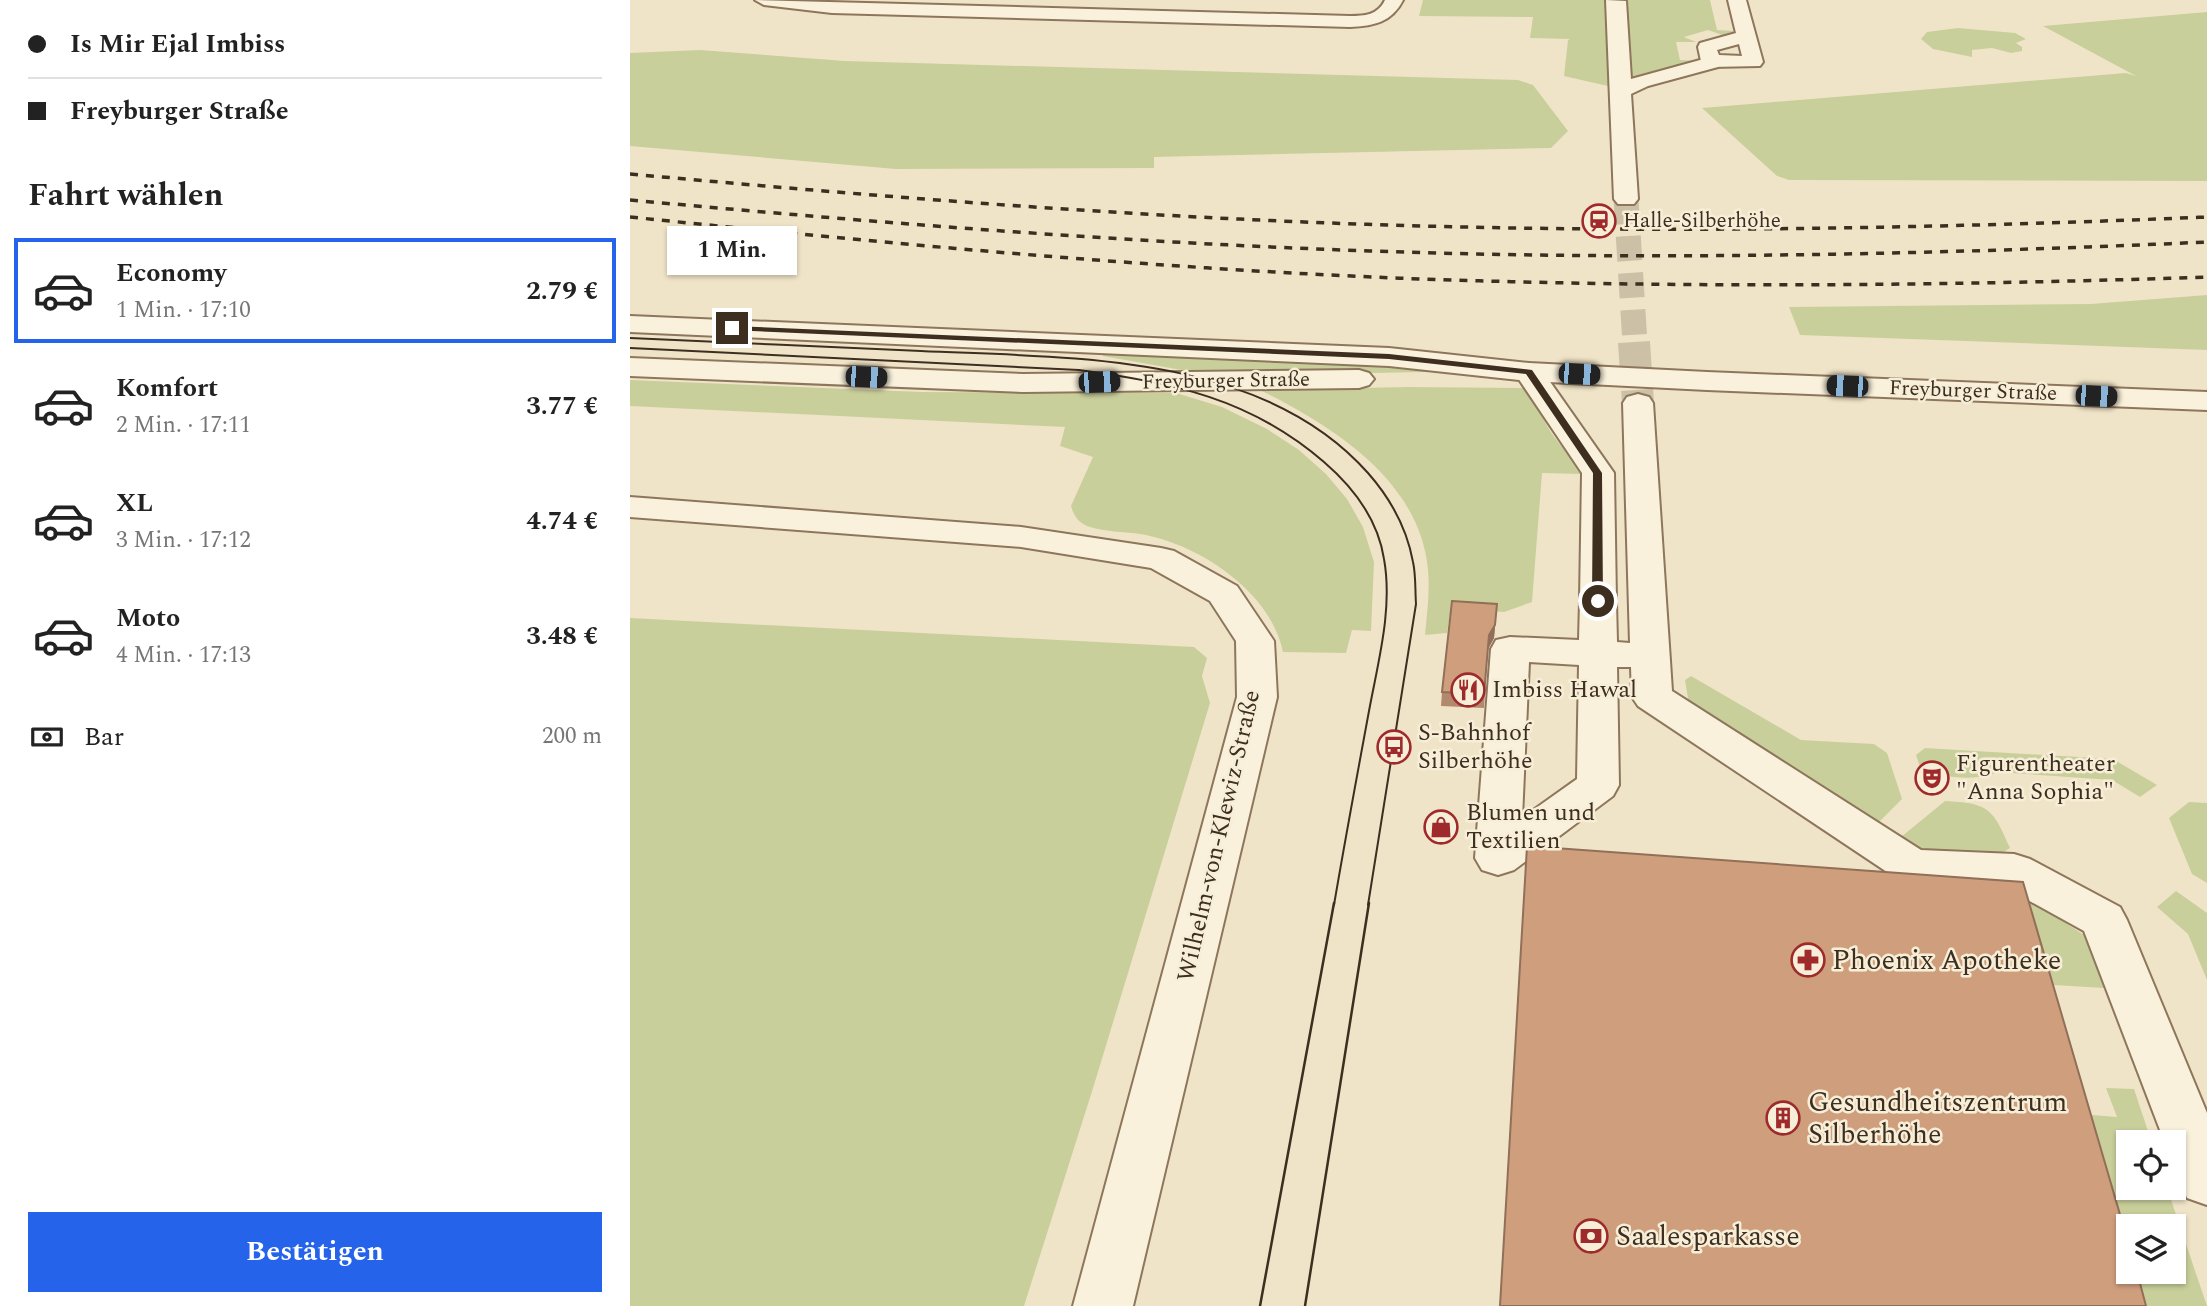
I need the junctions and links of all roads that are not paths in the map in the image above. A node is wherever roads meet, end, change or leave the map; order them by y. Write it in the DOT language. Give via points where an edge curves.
graph roads {
  1 [pos="764,0"];
  2 [pos="1394,0"];
  3 [pos="1615,0"];
  4 [pos="1737,0"];
  5 [pos="1744,37"];
  6 [pos="1620,55"];
  7 [pos="1622,90"];
  8 [pos="1626,199"];
  9 [pos="630,324"];
  10 [pos="630,367"];
  11 [pos="1529,372"];
  12 [pos="2207,401"];
  13 [pos="1638,403"];
  14 [pos="630,507"];
  15 [pos="1597,653"];
  16 [pos="1650,656"];
  17 [pos="2207,1180"];
  18 [pos="1103,1306"];
  1 -- 2 [label="street" via="832,8 1332,21 1374,20 1391,11"];
  3 -- 6 [label="street"];
  4 -- 5 [label="street"];
  6 -- 7 [label="street"];
  6 -- 7 [label="street" via="1711,63"];
  7 -- 8 [label="street"];
  9 -- 11 [label="street, Freyburger Straße" via="1389,356"];
  10 -- 11 [label="street, Freyburger Straße" via="1050,384"];
  11 -- 12 [label="street, Freyburger Straße"];
  11 -- 15 [label="street" via="1598,473"];
  13 -- 16 [label="street" via="1656,462"];
  14 -- 18 [label="street, Wilhelm-von-Klewiz-Straße" via="1021,537 1161,559 1224,594 1255,642 1257,697"];
  15 -- 15 [label="street" via="1598,785 1498,858 1510,649"];
  15 -- 16 [label="street"];
  16 -- 17 [label="street" via="1652,697 1912,866 2014,871 2103,920"];
}
